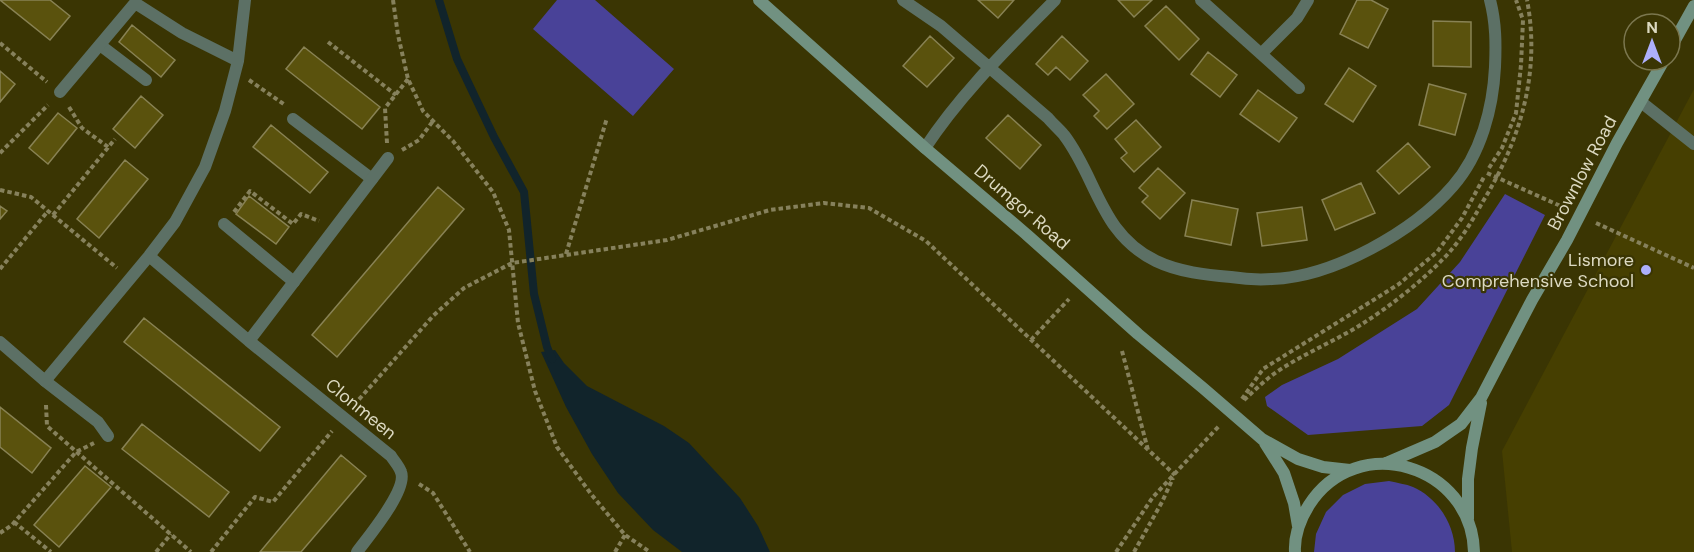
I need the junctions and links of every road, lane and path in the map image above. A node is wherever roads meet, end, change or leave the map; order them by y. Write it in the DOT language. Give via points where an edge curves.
graph roads {
  1 [pos="245,0"];
  2 [pos="393,0"];
  3 [pos="759,0"];
  4 [pos="903,0"];
  5 [pos="1054,0"];
  6 [pos="1201,0"];
  7 [pos="1308,0"];
  8 [pos="1490,0"];
  9 [pos="134,1"];
  10 [pos="1694,6"];
  11 [pos="1682,28"];
  12 [pos="328,42"];
  13 [pos="0,43"];
  14 [pos="100,45"];
  15 [pos="1261,54"];
  16 [pos="237,66"];
  17 [pos="989,67"];
  18 [pos="1657,72"];
  19 [pos="408,79"];
  20 [pos="146,80"];
  21 [pos="1299,88"];
  22 [pos="60,92"];
  23 [pos="396,95"];
  24 [pos="1641,102"];
  25 [pos="607,118"];
  26 [pos="293,119"];
  27 [pos="433,121"];
  28 [pos="115,139"];
  29 [pos="1694,144"];
  30 [pos="108,147"];
  31 [pos="925,148"];
  32 [pos="0,153"];
  33 [pos="388,158"];
  34 [pos="372,179"];
  35 [pos="0,190"];
  36 [pos="50,213"];
  37 [pos="224,224"];
  38 [pos="335,227"];
  39 [pos="566,254"];
  40 [pos="149,256"];
  41 [pos="512,263"];
  42 [pos="0,269"];
  43 [pos="130,278"];
  44 [pos="294,282"];
  45 [pos="1069,299"];
  46 [pos="1031,340"];
  47 [pos="249,341"];
  48 [pos="0,342"];
  49 [pos="1122,351"];
  50 [pos="45,381"];
  51 [pos="1481,398"];
  52 [pos="342,418"];
  53 [pos="1222,422"];
  54 [pos="108,436"];
  55 [pos="1262,439"];
  56 [pos="1148,450"];
  57 [pos="76,452"];
  58 [pos="1384,464"];
  59 [pos="1350,471"];
  60 [pos="402,472"];
  61 [pos="1175,475"];
  62 [pos="14,522"];
  63 [pos="1468,522"];
  64 [pos="1298,527"];
  65 [pos="0,533"];
  66 [pos="171,534"];
  67 [pos="625,535"];
  68 [pos="51,552"];
  69 [pos="156,552"];
  70 [pos="190,552"];
  71 [pos="211,552"];
  72 [pos="357,552"];
  73 [pos="470,552"];
  74 [pos="615,552"];
  75 [pos="650,552"];
  76 [pos="1116,552"];
  77 [pos="1134,552"];
  78 [pos="1295,552"];
  79 [pos="1474,552"];
  1 -- 16 [label="street"];
  2 -- 19 [label="path"];
  3 -- 31 [label="main road, Drumgor Road"];
  4 -- 17 [label="street"];
  5 -- 17 [label="street"];
  6 -- 15 [label="street"];
  7 -- 15 [label="street" via="1297,18"];
  8 -- 17 [label="street" via="1496,48 1491,103 1483,132 1455,184 1413,223 1356,257 1309,273 1273,279 1179,269 1135,248 1104,212 1064,135"];
  9 -- 14 [label="street"];
  9 -- 16 [label="street"];
  10 -- 11 [label="main road"];
  12 -- 23 [label="path"];
  13 -- 22 [label="path"];
  14 -- 20 [label="street"];
  14 -- 22 [label="street"];
  15 -- 21 [label="street"];
  16 -- 26 [label="path" via="285,105"];
  16 -- 40 [label="street" via="206,167 175,222"];
  17 -- 31 [label="street"];
  18 -- 24 [label="main road, Brownlow Road"];
  19 -- 23 [label="path"];
  19 -- 27 [label="path" via="423,111"];
  22 -- 30 [label="path" via="82,128"];
  22 -- 32 [label="path"];
  23 -- 33 [label="path" via="385,108"];
  24 -- 29 [label="street"];
  24 -- 51 [label="main road, Brownlow Road"];
  25 -- 39 [label="path"];
  26 -- 34 [label="street"];
  27 -- 33 [label="path" via="419,140"];
  27 -- 41 [label="path" via="494,192 508,230"];
  28 -- 30 [label="path"];
  30 -- 36 [label="path"];
  31 -- 55 [label="main road, Drumgor Road"];
  33 -- 34 [label="street"];
  34 -- 38 [label="street"];
  35 -- 36 [label="path" via="31,197"];
  36 -- 42 [label="path"];
  36 -- 43 [label="path"];
  37 -- 38 [label="path" via="250,191 293,224 301,214"];
  37 -- 44 [label="street"];
  38 -- 44 [label="street"];
  39 -- 41 [label="path"];
  39 -- 46 [label="path" via="667,240 770,210 824,202 869,208 926,241"];
  40 -- 43 [label="street"];
  40 -- 47 [label="street, Clonmeen"];
  41 -- 52 [label="path" via="464,288 433,316"];
  41 -- 67 [label="path" via="518,323 535,391 557,447"];
  43 -- 50 [label="street"];
  44 -- 47 [label="street"];
  45 -- 46 [label="path"];
  46 -- 56 [label="path"];
  47 -- 52 [label="street, Clonmeen"];
  48 -- 50 [label="street"];
  49 -- 56 [label="path"];
  50 -- 54 [label="street" via="98,422"];
  50 -- 57 [label="path" via="47,426"];
  51 -- 58 [label="main road, Brownlow Road" via="1461,424 1435,442"];
  51 -- 63 [label="main road, Brownlow Road" via="1468,479"];
  52 -- 60 [label="street, Clonmeen" via="391,456"];
  52 -- 71 [label="path" via="273,502 255,497"];
  53 -- 61 [label="path"];
  55 -- 59 [label="main road, Drumgor Road" via="1298,459"];
  55 -- 64 [label="main road, Drumgor Road" via="1284,473"];
  56 -- 61 [label="path"];
  57 -- 62 [label="path"];
  57 -- 66 [label="path"];
  58 -- 59 [label="main road"];
  58 -- 63 [label="main road" via="1405,466 1444,486"];
  59 -- 64 [label="main road" via="1323,488"];
  60 -- 72 [label="street" via="395,499"];
  60 -- 73 [label="path" via="433,493"];
  61 -- 76 [label="path" via="1153,497"];
  61 -- 77 [label="path"];
  62 -- 65 [label="path"];
  62 -- 68 [label="path"];
  63 -- 79 [label="main road"];
  64 -- 78 [label="main road"];
  66 -- 69 [label="path"];
  66 -- 70 [label="path"];
  67 -- 74 [label="path"];
  67 -- 75 [label="path"];
}
